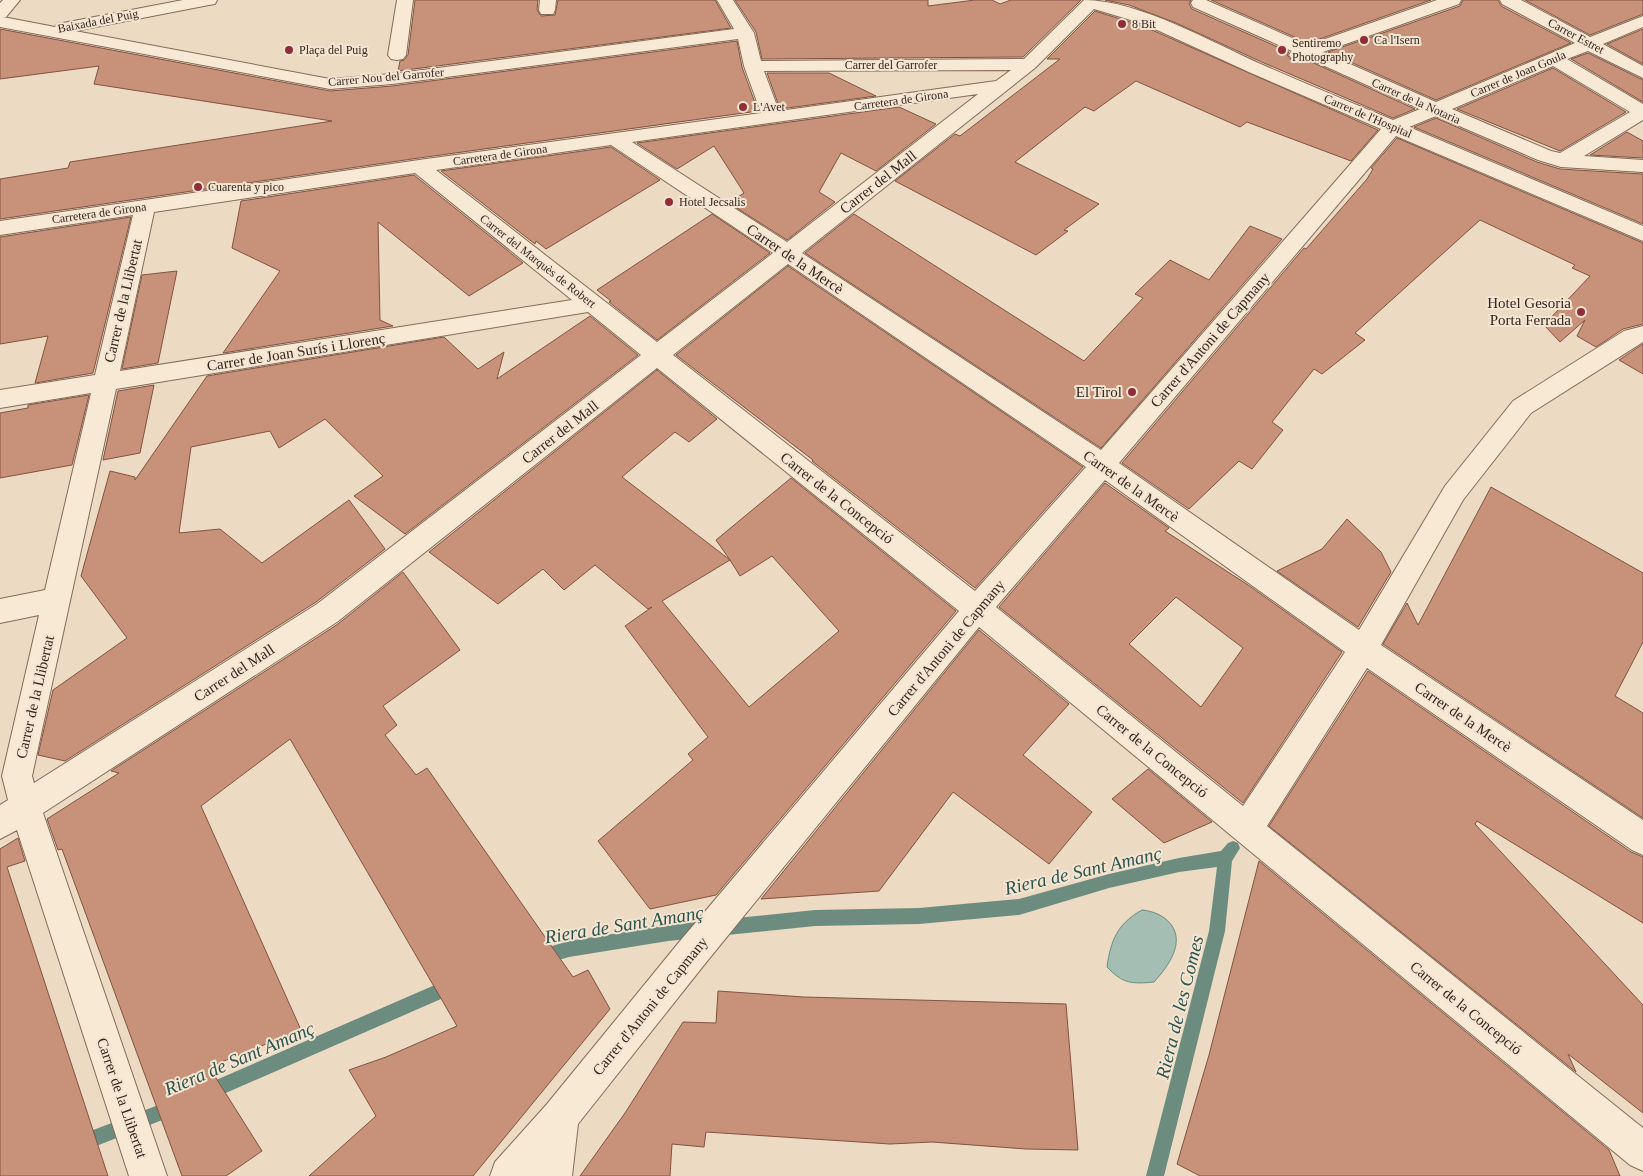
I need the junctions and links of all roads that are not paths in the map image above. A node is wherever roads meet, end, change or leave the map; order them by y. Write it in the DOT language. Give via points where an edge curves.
graph roads {
  1 [pos="12,0"];
  2 [pos="208,0"];
  3 [pos="405,0"];
  4 [pos="724,0"];
  5 [pos="1453,0"];
  6 [pos="1508,0"];
  7 [pos="1092,2"];
  8 [pos="1191,6"];
  9 [pos="0,13"];
  10 [pos="1150,20"];
  11 [pos="1643,21"];
  12 [pos="0,22"];
  13 [pos="46,31"];
  14 [pos="745,32"];
  15 [pos="1590,44"];
  16 [pos="1309,51"];
  17 [pos="396,55"];
  18 [pos="1554,59"];
  19 [pos="1028,64"];
  20 [pos="754,66"];
  21 [pos="1257,69"];
  22 [pos="1643,73"];
  23 [pos="1000,86"];
  24 [pos="1434,109"];
  25 [pos="1643,112"];
  26 [pos="772,118"];
  27 [pos="1392,127"];
  28 [pos="614,139"];
  29 [pos="1563,160"];
  30 [pos="419,166"];
  31 [pos="1643,166"];
  32 [pos="1527,186"];
  33 [pos="145,206"];
  34 [pos="0,228"];
  35 [pos="1643,234"];
  36 [pos="788,253"];
  37 [pos="593,304"];
  38 [pos="1643,334"];
  39 [pos="658,356"];
  40 [pos="105,383"];
  41 [pos="0,399"];
  42 [pos="1103,465"];
  43 [pos="57,599"];
  44 [pos="977,609"];
  45 [pos="0,611"];
  46 [pos="1363,649"];
  47 [pos="12,815"];
  48 [pos="1247,829"];
  49 [pos="1643,839"];
  50 [pos="560,1117"];
  51 [pos="1643,1152"];
  52 [pos="145,1168"];
  53 [pos="509,1176"];
  54 [pos="553,1176"];
  1 -- 9 [label="street"];
  2 -- 13 [label="street, Baixada del Puig"];
  3 -- 17 [label="street"];
  4 -- 14 [label="street"];
  5 -- 16 [label="street"];
  6 -- 15 [label="street, Carrer Estret"];
  7 -- 10 [label="street, Carrer de l'Hospital"];
  7 -- 19 [label="street, Carrer del Mall"];
  8 -- 10 [label="street"];
  8 -- 16 [label="street, Carrer de la Notaria"];
  10 -- 21 [label="street, Carrer de l'Hospital"];
  11 -- 15 [label="street, Carrer de Joan Goula"];
  12 -- 13 [label="street, Carrer Nou del Garrofer"];
  13 -- 14 [label="street, Carrer Nou del Garrofer" via="330,84 392,79"];
  14 -- 20 [label="street"];
  15 -- 18 [label="street, Carrer de Joan Goula"];
  15 -- 22 [label="street, Carrer Estret"];
  16 -- 21 [label="street"];
  16 -- 24 [label="street, Carrer de la Notaria"];
  18 -- 24 [label="street, Carrer de Joan Goula"];
  18 -- 25 [label="street"];
  19 -- 20 [label="street, Carrer del Garrofer"];
  19 -- 23 [label="street, Carrer del Mall"];
  20 -- 26 [label="street"];
  21 -- 27 [label="street, Carrer de l'Hospital"];
  23 -- 26 [label="street, Carretera de Girona"];
  23 -- 36 [label="street, Carrer del Mall"];
  24 -- 27 [label="street, Carrer de Joan Goula"];
  24 -- 29 [label="street, Carrer de la Notaria" via="1545,156"];
  25 -- 29 [label="street"];
  26 -- 28 [label="street, Carretera de Girona"];
  27 -- 32 [label="street, Carrer de l'Hospital"];
  27 -- 42 [label="street, Carrer d'Antoni de Capmany"];
  28 -- 30 [label="street, Carretera de Girona"];
  28 -- 36 [label="street, Carrer de la Mercè"];
  29 -- 31 [label="street, Carrer de la Notaria"];
  29 -- 32 [label="street"];
  30 -- 33 [label="street, Carretera de Girona"];
  30 -- 37 [label="street, Carrer del Marquès de Robert"];
  32 -- 35 [label="street, Carrer de l'Hospital"];
  33 -- 34 [label="street, Carretera de Girona"];
  33 -- 40 [label="street, Carrer de la Llibertat"];
  36 -- 39 [label="street, Carrer del Mall"];
  36 -- 42 [label="street, Carrer de la Mercè"];
  37 -- 39 [label="street, Carrer del Marquès de Robert"];
  37 -- 40 [label="street, Carrer de Joan Surís i Llorenç"];
  38 -- 46 [label="street" via="1632,337 1522,407 1454,493"];
  39 -- 44 [label="street, Carrer de la Concepció"];
  39 -- 47 [label="street, Carrer del Mall" via="327,613"];
  40 -- 41 [label="street, Carrer de Joan Surís i Llorenç"];
  40 -- 43 [label="street, Carrer de la Llibertat"];
  42 -- 44 [label="street, Carrer d'Antoni de Capmany"];
  42 -- 46 [label="street, Carrer de la Mercè"];
  43 -- 45 [label="street"];
  43 -- 47 [label="street, Carrer de la Llibertat" via="17,776"];
  44 -- 48 [label="street, Carrer de la Concepció"];
  44 -- 50 [label="street, Carrer d'Antoni de Capmany"];
  46 -- 48 [label="street"];
  46 -- 49 [label="street, Carrer de la Mercè"];
  47 -- 52 [label="street, Carrer de la Llibertat" via="124,1104"];
  48 -- 51 [label="street, Carrer de la Concepció"];
  50 -- 53 [label="street, Carrer d'Antoni de Capmany"];
  50 -- 54 [label="street"];
}
